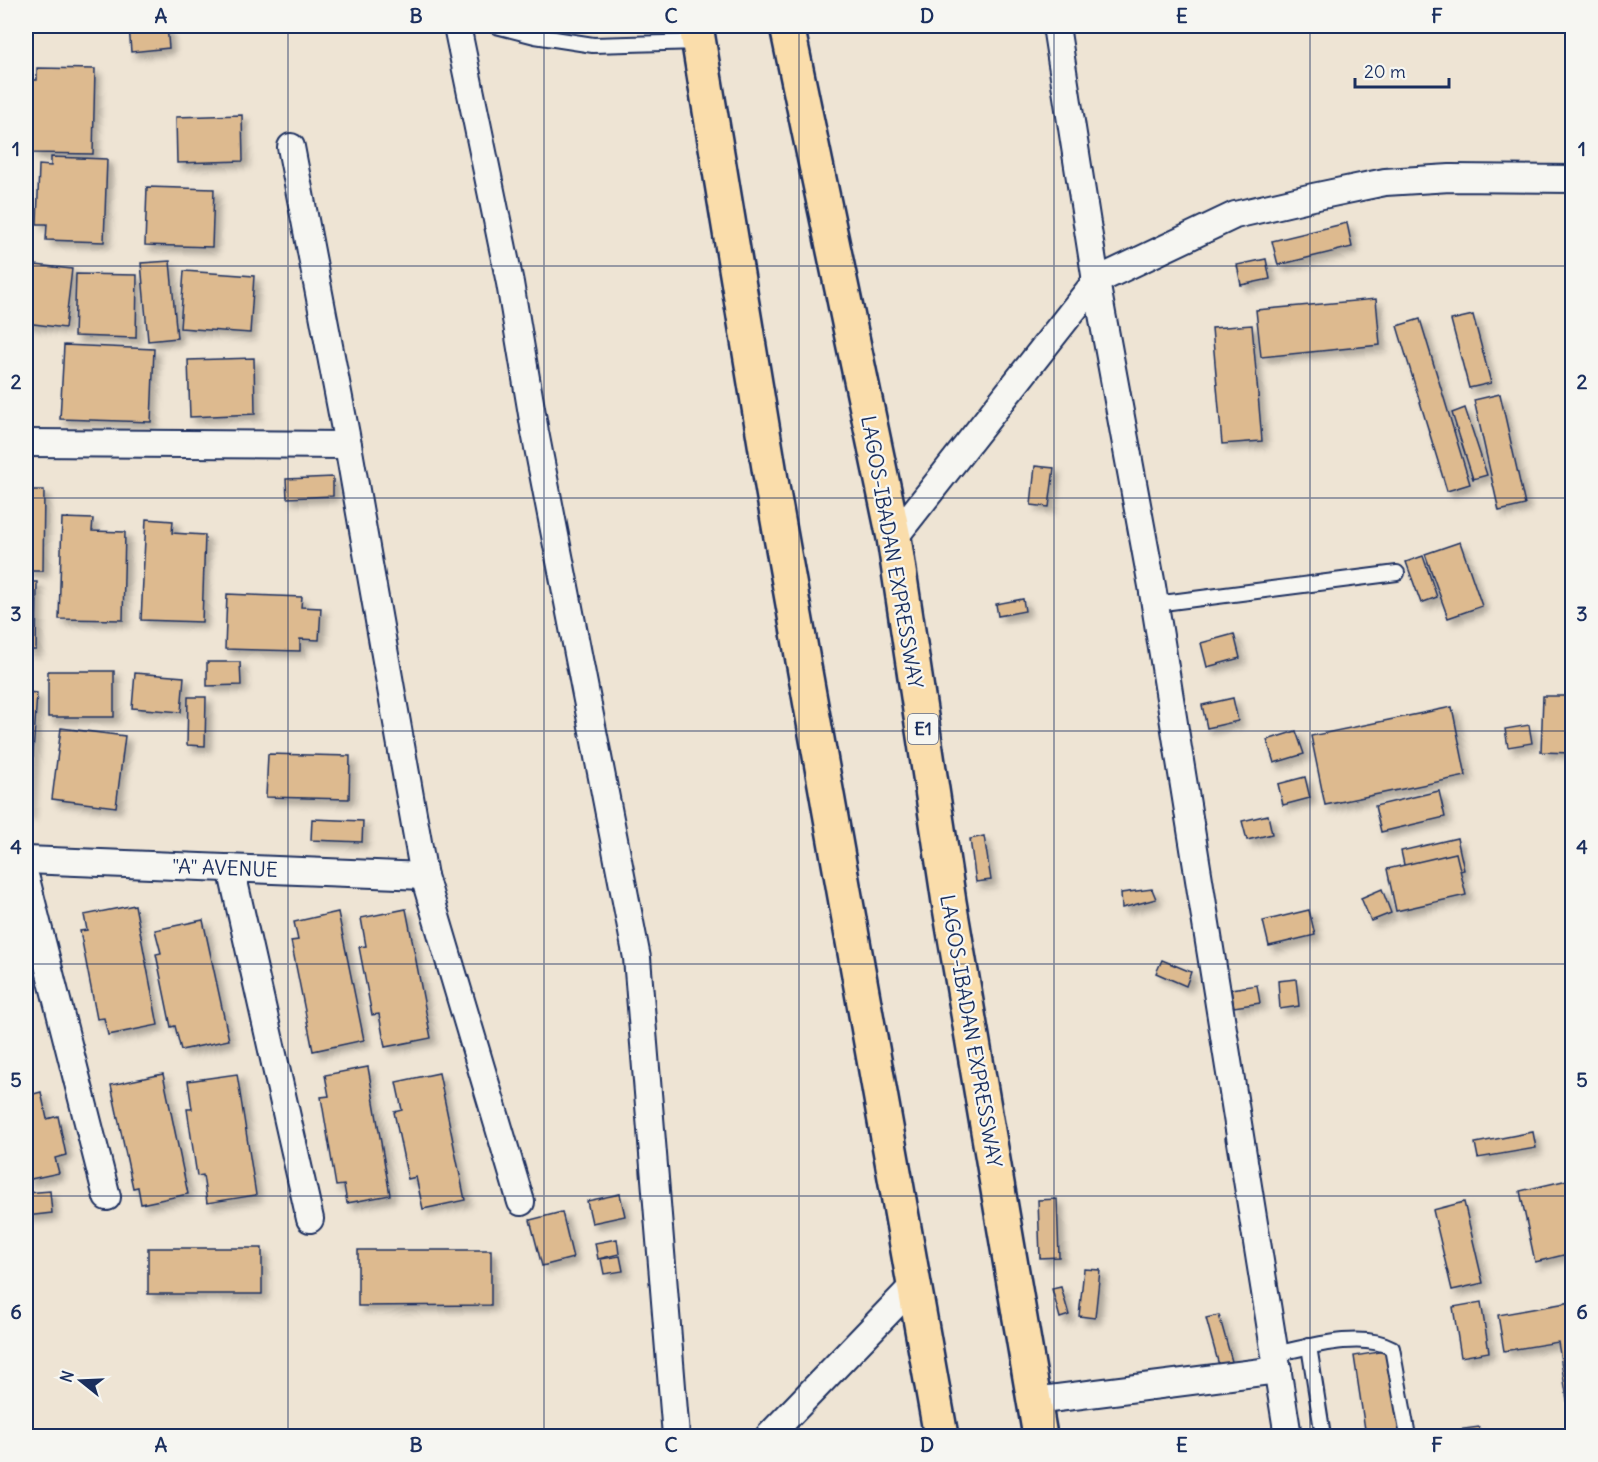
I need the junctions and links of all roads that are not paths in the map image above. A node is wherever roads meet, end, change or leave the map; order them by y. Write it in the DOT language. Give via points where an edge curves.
graph roads {
  1 [pos="457,26"];
  2 [pos="496,26"];
  3 [pos="787,26"];
  4 [pos="1056,26"];
  5 [pos="698,34"];
  6 [pos="291,147"];
  7 [pos="1572,179"];
  8 [pos="1096,281"];
  9 [pos="26,443"];
  10 [pos="348,444"];
  11 [pos="894,538"];
  12 [pos="1397,573"];
  13 [pos="1155,604"];
  14 [pos="26,860"];
  15 [pos="231,868"];
  16 [pos="424,876"];
  17 [pos="26,879"];
  18 [pos="107,1197"];
  19 [pos="521,1202"];
  20 [pos="310,1219"];
  21 [pos="914,1286"];
  22 [pos="1309,1346"];
  23 [pos="1277,1362"];
  24 [pos="1034,1401"];
  25 [pos="676,1437"];
  26 [pos="769,1437"];
  27 [pos="941,1437"];
  28 [pos="1040,1437"];
  29 [pos="1288,1437"];
  30 [pos="1323,1437"];
  31 [pos="1408,1437"];
  1 -- 25 [label="street" via="510,283 637,958"];
  2 -- 5 [label="lane" via="593,45"];
  3 -- 11 [label="highway, LAGOS-IBADAN EXPRESSWAY / E1"];
  4 -- 8 [label="street"];
  5 -- 21 [label="highway" via="773,492"];
  6 -- 10 [label="street"];
  7 -- 8 [label="street" via="1450,178 1385,183 1313,197 1235,215"];
  8 -- 11 [label="street"];
  8 -- 13 [label="street"];
  9 -- 10 [label="street"];
  10 -- 16 [label="street"];
  11 -- 24 [label="highway, LAGOS-IBADAN EXPRESSWAY / E1" via="949,902"];
  12 -- 13 [label="lane"];
  13 -- 23 [label="street"];
  14 -- 15 [label="street, \"A\" AVENUE"];
  15 -- 16 [label="street, \"A\" AVENUE"];
  15 -- 20 [label="street"];
  16 -- 19 [label="street"];
  17 -- 18 [label="street"];
  21 -- 26 [label="street"];
  21 -- 27 [label="highway"];
  22 -- 23 [label="lane"];
  22 -- 30 [label="lane"];
  22 -- 31 [label="lane" via="1364,1340 1392,1348"];
  23 -- 24 [label="street"];
  23 -- 29 [label="street"];
  24 -- 28 [label="highway, LAGOS-IBADAN EXPRESSWAY / E1"];
}
